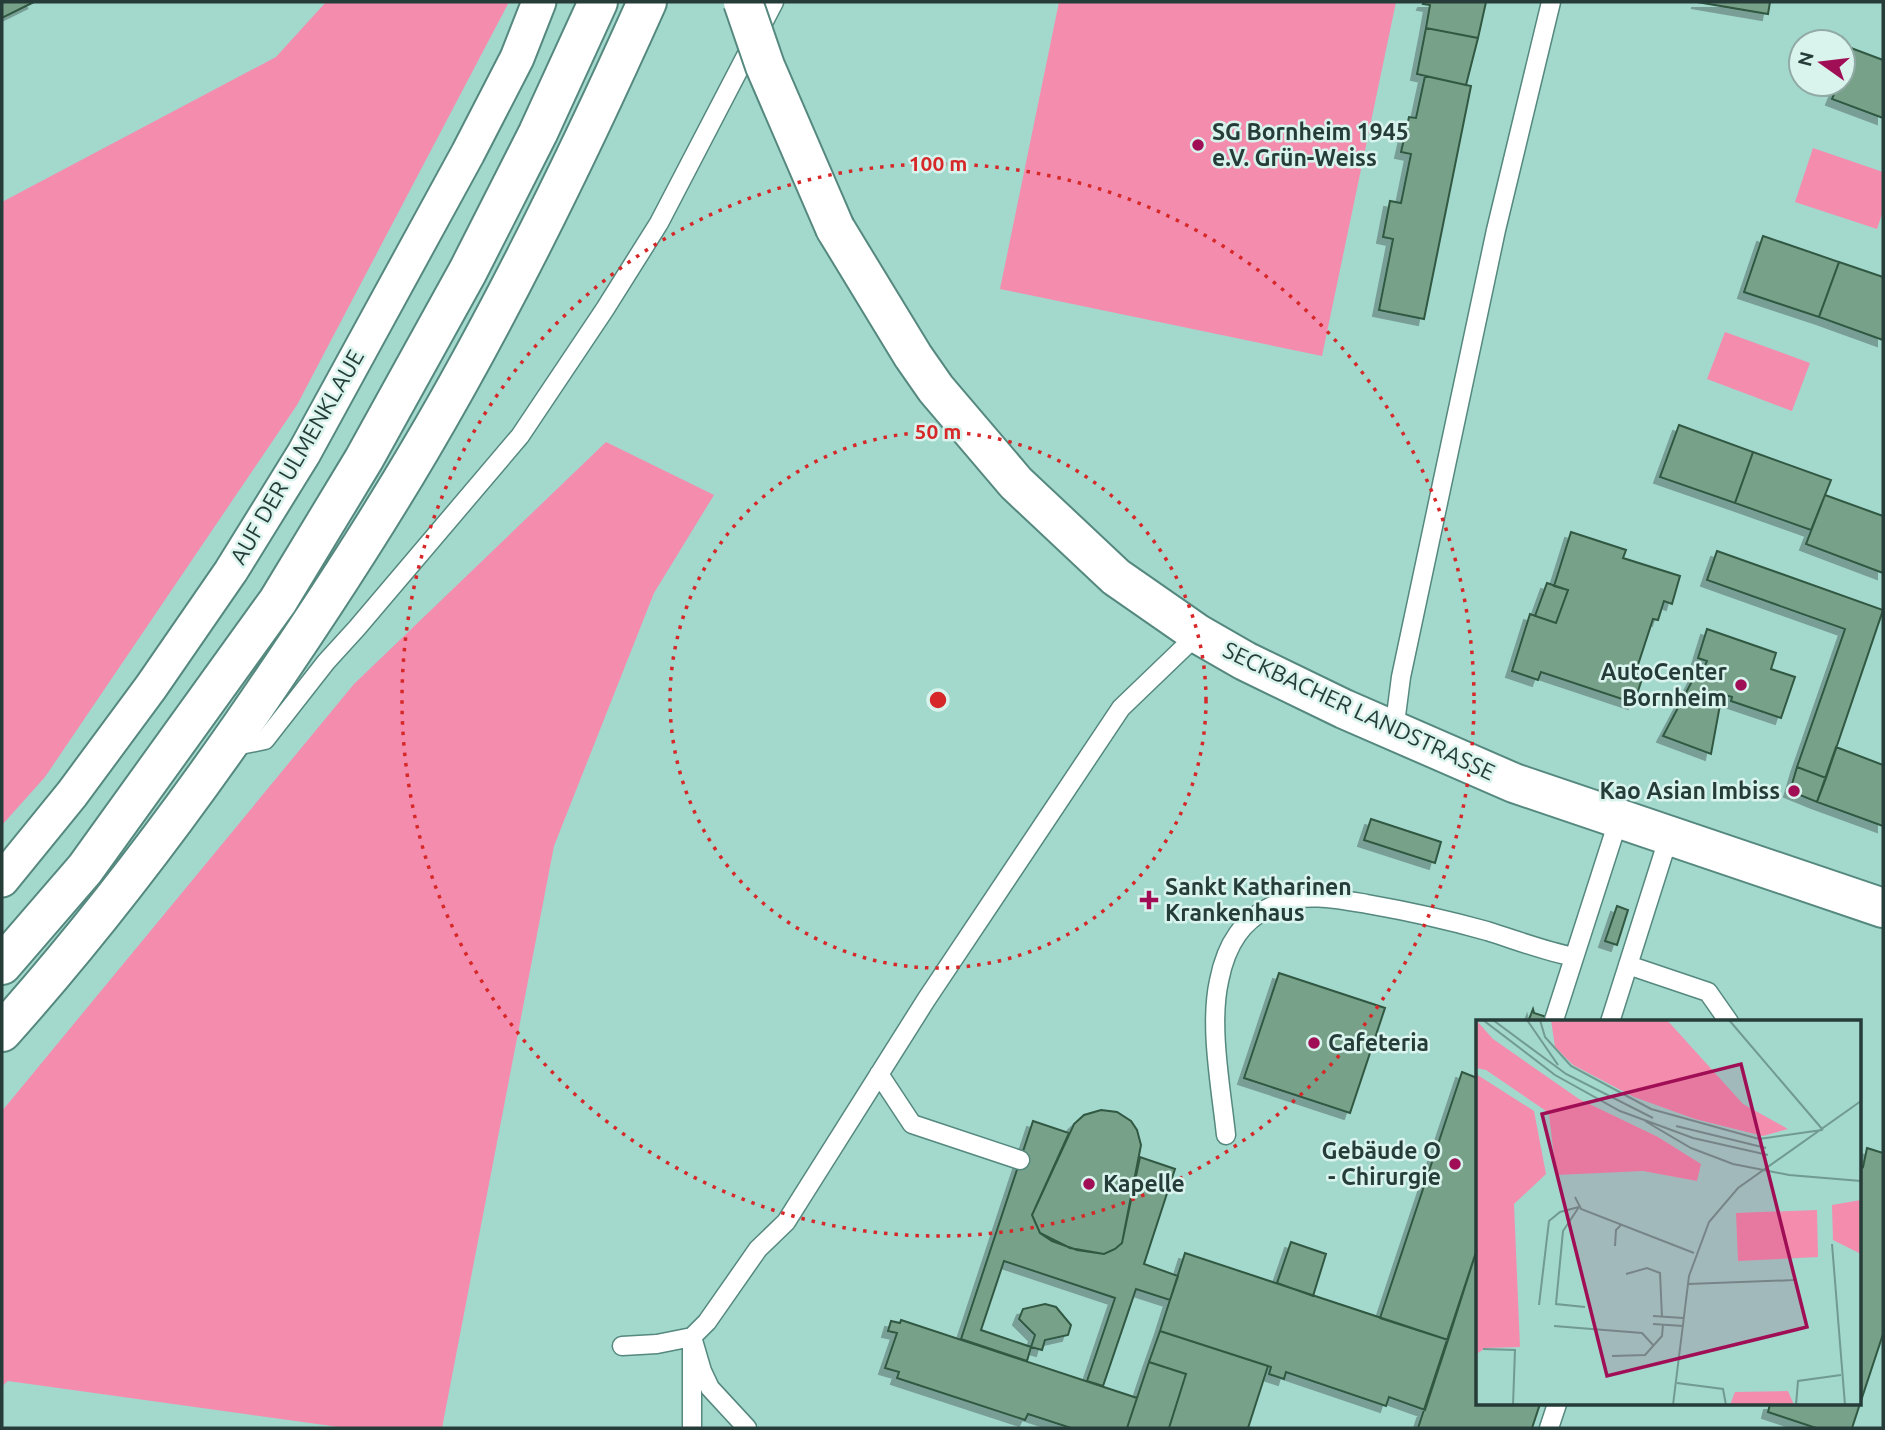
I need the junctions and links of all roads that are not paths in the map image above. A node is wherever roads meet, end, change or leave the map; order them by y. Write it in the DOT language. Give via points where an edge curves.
graph roads {
  1 [pos="539,2"];
  2 [pos="598,2"];
  3 [pos="647,2"];
  4 [pos="743,2"];
  5 [pos="774,2"];
  6 [pos="1551,2"];
  7 [pos="1198,634"];
  8 [pos="1394,731"];
  9 [pos="226,747"];
  10 [pos="1619,818"];
  11 [pos="1669,836"];
  12 [pos="2,880"];
  13 [pos="1883,908"];
  14 [pos="1574,957"];
  15 [pos="2,965"];
  16 [pos="1628,965"];
  17 [pos="1555,1020"];
  18 [pos="1611,1020"];
  19 [pos="1728,1020"];
  20 [pos="2,1032"];
  21 [pos="879,1074"];
  22 [pos="1226,1135"];
  23 [pos="1020,1160"];
  24 [pos="692,1336"];
  25 [pos="622,1346"];
  26 [pos="1556,1406"];
  27 [pos="692,1428"];
  28 [pos="747,1428"];
  29 [pos="1549,1428"];
  1 -- 12 [label="street, AUF DER ULMENKLAUE" via="517,58 468,153 304,453 151,687"];
  2 -- 15 [label="main road" via="468,271 364,459 278,601 85,869"];
  3 -- 9 [label="main road" via="517,273 421,449 310,627"];
  4 -- 7 [label="main road, SECKBACHER LANDSTRASSE, bridge" via="765,66 835,228 936,389 1016,483 1116,577"];
  5 -- 9 [label="lane" via="659,223 520,436 265,740"];
  6 -- 8 [label="lane" via="1491,256 1401,677"];
  7 -- 8 [label="main road, SECKBACHER LANDSTRASSE" via="1245,662"];
  7 -- 21 [label="lane" via="1121,708"];
  8 -- 10 [label="main road, SECKBACHER LANDSTRASSE" via="1514,783"];
  9 -- 20 [label="main road" via="115,898"];
  10 -- 11 [label="main road, SECKBACHER LANDSTRASSE"];
  10 -- 14 [label="lane"];
  11 -- 13 [label="main road, SECKBACHER LANDSTRASSE"];
  11 -- 16 [label="lane"];
  14 -- 17 [label="lane"];
  14 -- 22 [label="lane" via="1484,930 1377,906 1303,898 1278,904 1235,934 1219,981 1215,1016"];
  16 -- 18 [label="lane"];
  16 -- 19 [label="lane" via="1708,992"];
  21 -- 23 [label="lane" via="912,1124"];
  21 -- 24 [label="lane" via="786,1222 758,1250"];
  24 -- 25 [label="lane"];
  24 -- 27 [label="lane"];
  24 -- 28 [label="lane" via="710,1388"];
  26 -- 29 [label="lane"];
}
